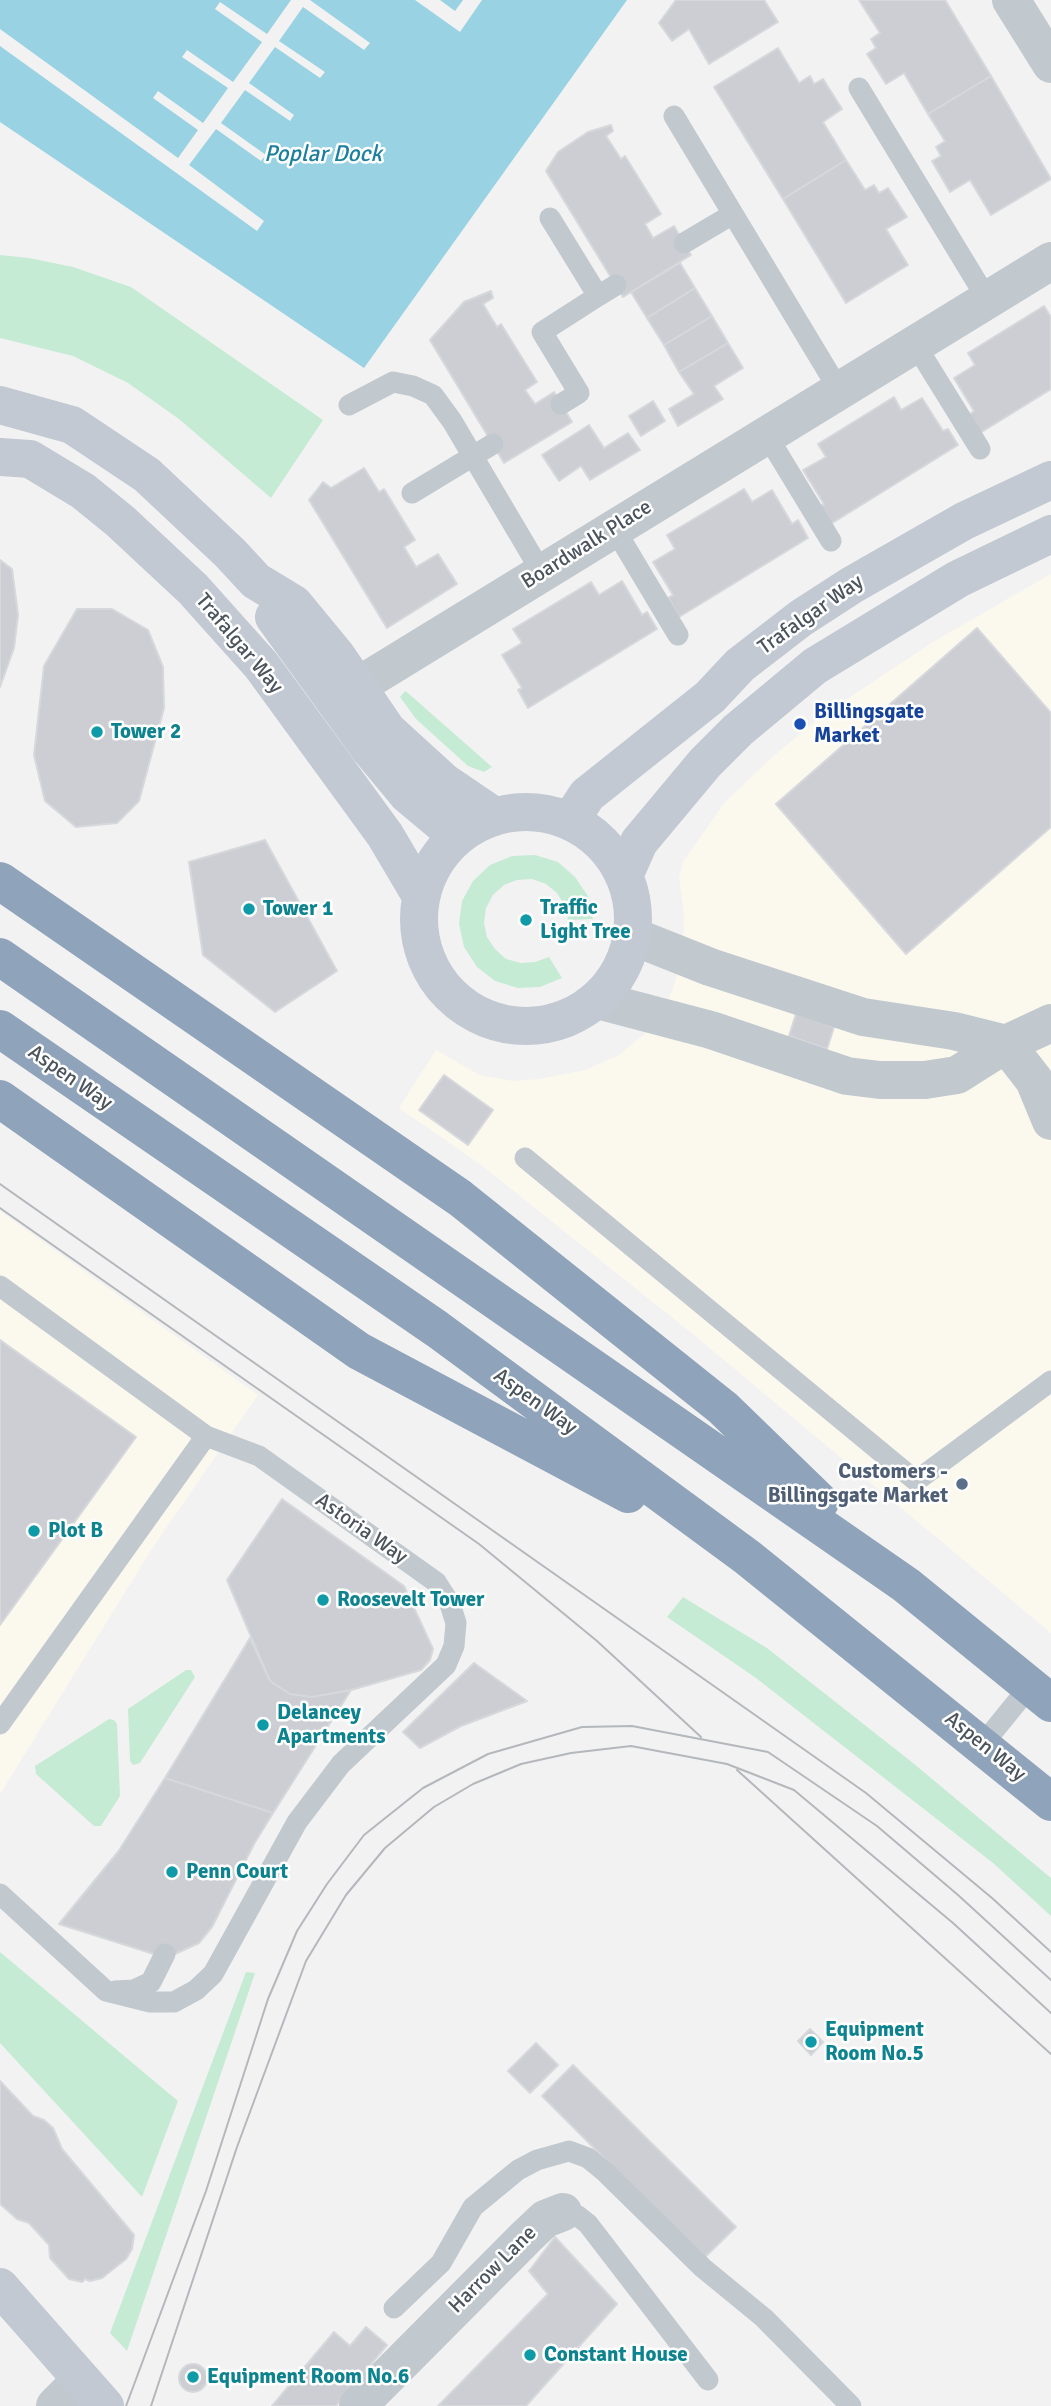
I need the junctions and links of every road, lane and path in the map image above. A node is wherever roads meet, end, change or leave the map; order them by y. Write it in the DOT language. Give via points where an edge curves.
graph roads {
  1 [pos="1011,0"];
  2 [pos="1051,64"];
  3 [pos="859,88"];
  4 [pos="674,116"];
  5 [pos="733,214"];
  6 [pos="550,218"];
  7 [pos="684,243"];
  8 [pos="1051,261"];
  9 [pos="987,299"];
  10 [pos="915,344"];
  11 [pos="839,390"];
  12 [pos="561,404"];
  13 [pos="0,405"];
  14 [pos="349,405"];
  15 [pos="766,434"];
  16 [pos="493,444"];
  17 [pos="980,449"];
  18 [pos="0,457"];
  19 [pos="473,457"];
  20 [pos="1051,480"];
  21 [pos="412,493"];
  22 [pos="614,528"];
  23 [pos="1051,534"];
  24 [pos="831,541"];
  25 [pos="542,572"];
  26 [pos="678,635"];
  27 [pos="346,693"];
  28 [pos="494,816"];
  29 [pos="570,821"];
  30 [pos="457,836"];
  31 [pos="624,876"];
  32 [pos="0,881"];
  33 [pos="421,896"];
  34 [pos="632,936"];
  35 [pos="0,957"];
  36 [pos="597,1000"];
  37 [pos="1051,1023"];
  38 [pos="0,1029"];
  39 [pos="1006,1044"];
  40 [pos="0,1099"];
  41 [pos="1051,1121"];
  42 [pos="525,1158"];
  43 [pos="0,1286"];
  44 [pos="1051,1381"];
  45 [pos="206,1436"];
  46 [pos="747,1558"];
  47 [pos="906,1585"];
  48 [pos="1040,1695"];
  49 [pos="0,1724"];
  50 [pos="982,1745"];
  51 [pos="1051,1802"];
  52 [pos="0,1894"];
  53 [pos="165,1954"];
  54 [pos="106,1991"];
  55 [pos="563,2212"];
  56 [pos="441,2263"];
  57 [pos="0,2287"];
  58 [pos="470,2292"];
  59 [pos="394,2308"];
  60 [pos="708,2380"];
  61 [pos="84,2397"];
  62 [pos="358,2406"];
  63 [pos="851,2406"];
  1 -- 2 [label="street"];
  3 -- 9 [label="lane"];
  4 -- 5 [label="lane"];
  5 -- 7 [label="lane"];
  5 -- 11 [label="lane"];
  6 -- 12 [label="lane" via="607,291 542,332 579,393"];
  8 -- 9 [label="street, Boardwalk Place"];
  9 -- 10 [label="street, Boardwalk Place"];
  10 -- 11 [label="street, Boardwalk Place"];
  10 -- 17 [label="lane"];
  11 -- 15 [label="street, Boardwalk Place"];
  13 -- 27 [label="street" via="72,425 146,475 256,581 294,604 336,655"];
  14 -- 19 [label="lane" via="393,382 413,386 433,395"];
  15 -- 22 [label="street, Boardwalk Place"];
  15 -- 24 [label="lane"];
  16 -- 19 [label="lane"];
  18 -- 33 [label="street, Trafalgar Way" via="30,459 83,491 193,589 270,677 379,825"];
  19 -- 21 [label="lane"];
  19 -- 25 [label="lane"];
  20 -- 29 [label="street, Trafalgar Way" via="964,521 801,618 587,795"];
  22 -- 25 [label="street, Boardwalk Place"];
  22 -- 26 [label="lane"];
  23 -- 31 [label="street" via="958,579 815,666 705,763 639,842"];
  25 -- 27 [label="street, Boardwalk Place"];
  27 -- 28 [label="street" via="444,782"];
  27 -- 30 [label="street" via="369,748 408,795"];
  28 -- 29 [label="street" via="532,812"];
  28 -- 30 [label="street"];
  29 -- 31 [label="street" via="602,844"];
  30 -- 33 [label="street" via="428,873"];
  31 -- 34 [label="street" via="632,905"];
  32 -- 47 [label="highway" via="460,1198 723,1408"];
  33 -- 36 [label="street" via="418,923 434,975 473,1013 524,1027 563,1020"];
  34 -- 36 [label="street" via="620,971"];
  34 -- 39 [label="street" via="863,1017"];
  35 -- 47 [label="highway"];
  36 -- 39 [label="street" via="711,1030 847,1076 880,1080 957,1075"];
  37 -- 39 [label="street"];
  38 -- 46 [label="highway, Aspen Way" via="437,1329"];
  39 -- 41 [label="street" via="1034,1080"];
  40 -- 46 [label="highway" via="359,1351"];
  42 -- 44 [label="lane" via="916,1481"];
  43 -- 45 [label="lane, Astoria Way"];
  45 -- 49 [label="lane"];
  45 -- 54 [label="lane, Astoria Way" via="259,1456 436,1582 456,1623 454,1646 446,1665 341,1764 296,1822 226,1951 196,1990 174,2002 150,2002"];
  46 -- 50 [label="highway, Aspen Way"];
  47 -- 48 [label="highway"];
  48 -- 50 [label="lane"];
  50 -- 51 [label="highway, Aspen Way"];
  52 -- 54 [label="lane"];
  53 -- 54 [label="lane" via="151,1982 134,1990"];
  55 -- 58 [label="street, Harrow Lane" via="545,2219"];
  55 -- 60 [label="lane, Harrow Lane" via="588,2224"];
  56 -- 58 [label="lane"];
  56 -- 59 [label="lane"];
  56 -- 63 [label="lane" via="473,2207 519,2170 569,2151 588,2158 703,2268 764,2318"];
  57 -- 61 [label="street"];
  58 -- 62 [label="street, Harrow Lane"];
}
